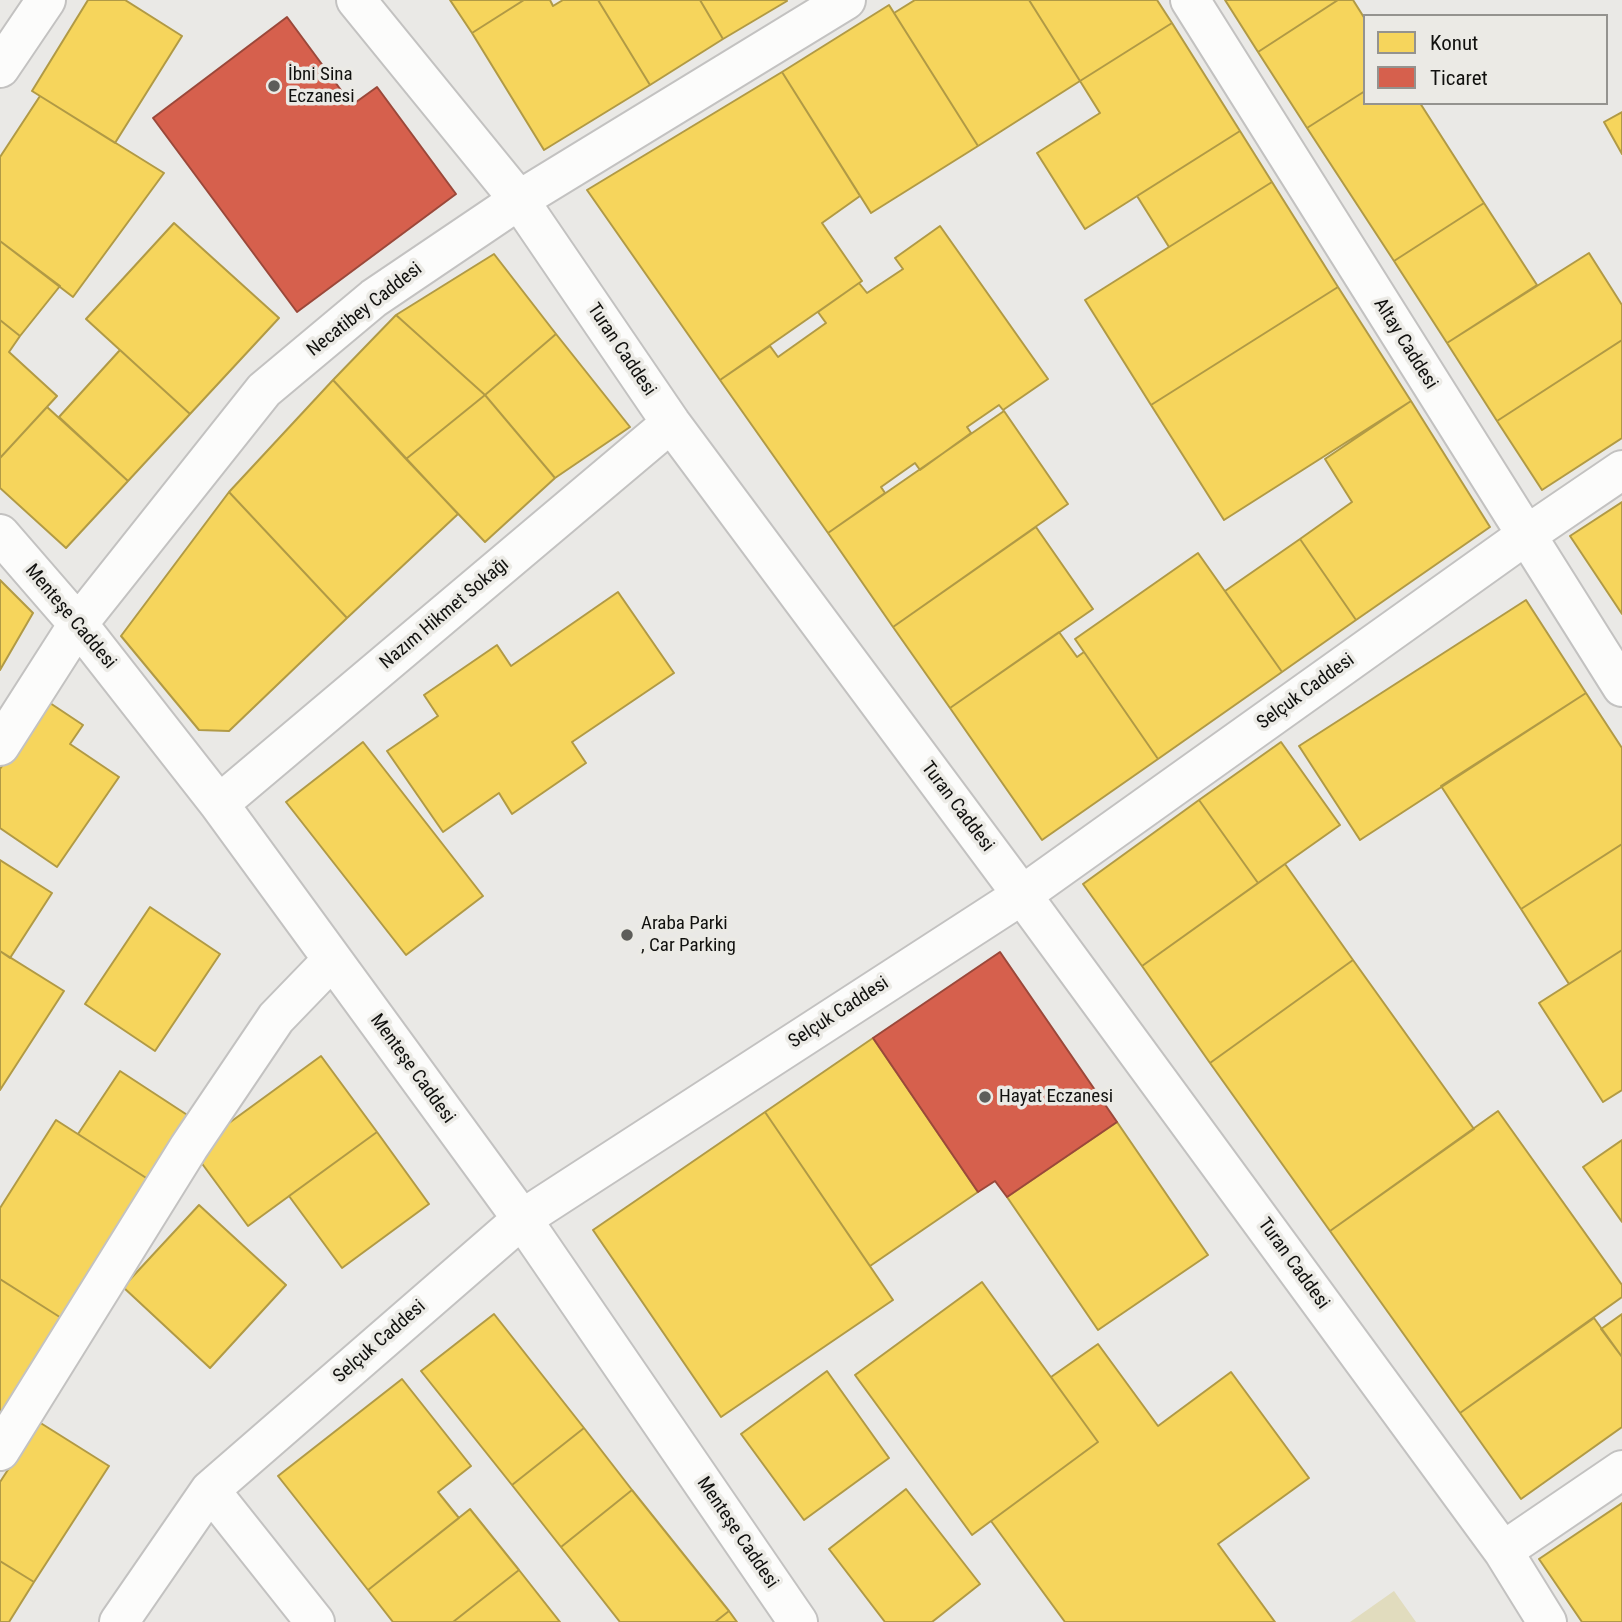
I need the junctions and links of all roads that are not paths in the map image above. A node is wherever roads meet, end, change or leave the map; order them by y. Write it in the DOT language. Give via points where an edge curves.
graph roads {
  1 [pos="46,0"];
  2 [pos="356,0"];
  3 [pos="846,0"];
  4 [pos="1189,0"];
  5 [pos="0,68"];
  6 [pos="519,200"];
  7 [pos="671,423"];
  8 [pos="1622,470"];
  9 [pos="0,534"];
  10 [pos="1525,536"];
  11 [pos="78,624"];
  12 [pos="1622,687"];
  13 [pos="0,746"];
  14 [pos="219,804"];
  15 [pos="1022,895"];
  16 [pos="332,960"];
  17 [pos="522,1219"];
  18 [pos="0,1451"];
  19 [pos="1622,1470"];
  20 [pos="211,1490"];
  21 [pos="1503,1551"];
  22 [pos="119,1622"];
  23 [pos="315,1622"];
  24 [pos="798,1622"];
  25 [pos="1547,1622"];
  1 -- 5 [label="street"];
  2 -- 6 [label="street, Turan Caddesi"];
  3 -- 6 [label="street, Necatibey Caddesi"];
  4 -- 10 [label="street, Altay Caddesi"];
  6 -- 7 [label="street, Turan Caddesi"];
  6 -- 11 [label="street, Necatibey Caddesi" via="374,298 264,390"];
  7 -- 14 [label="street, Nazım Hikmet Sokağı"];
  7 -- 15 [label="street, Turan Caddesi"];
  8 -- 10 [label="street, Selçuk Caddesi"];
  9 -- 11 [label="street, Menteşe Caddesi"];
  10 -- 12 [label="street, Altay Caddesi"];
  10 -- 15 [label="street, Selçuk Caddesi"];
  11 -- 13 [label="street, Necatibey Caddesi"];
  11 -- 14 [label="street, Menteşe Caddesi"];
  14 -- 16 [label="street, Menteşe Caddesi"];
  15 -- 17 [label="street, Selçuk Caddesi"];
  15 -- 21 [label="street, Turan Caddesi"];
  16 -- 17 [label="street, Menteşe Caddesi"];
  16 -- 18 [label="street" via="276,1018"];
  17 -- 20 [label="street, Selçuk Caddesi"];
  17 -- 24 [label="street, Menteşe Caddesi"];
  19 -- 21 [label="street"];
  20 -- 22 [label="street, Selçuk Caddesi"];
  20 -- 23 [label="street"];
  21 -- 25 [label="street, Turan Caddesi"];
}
